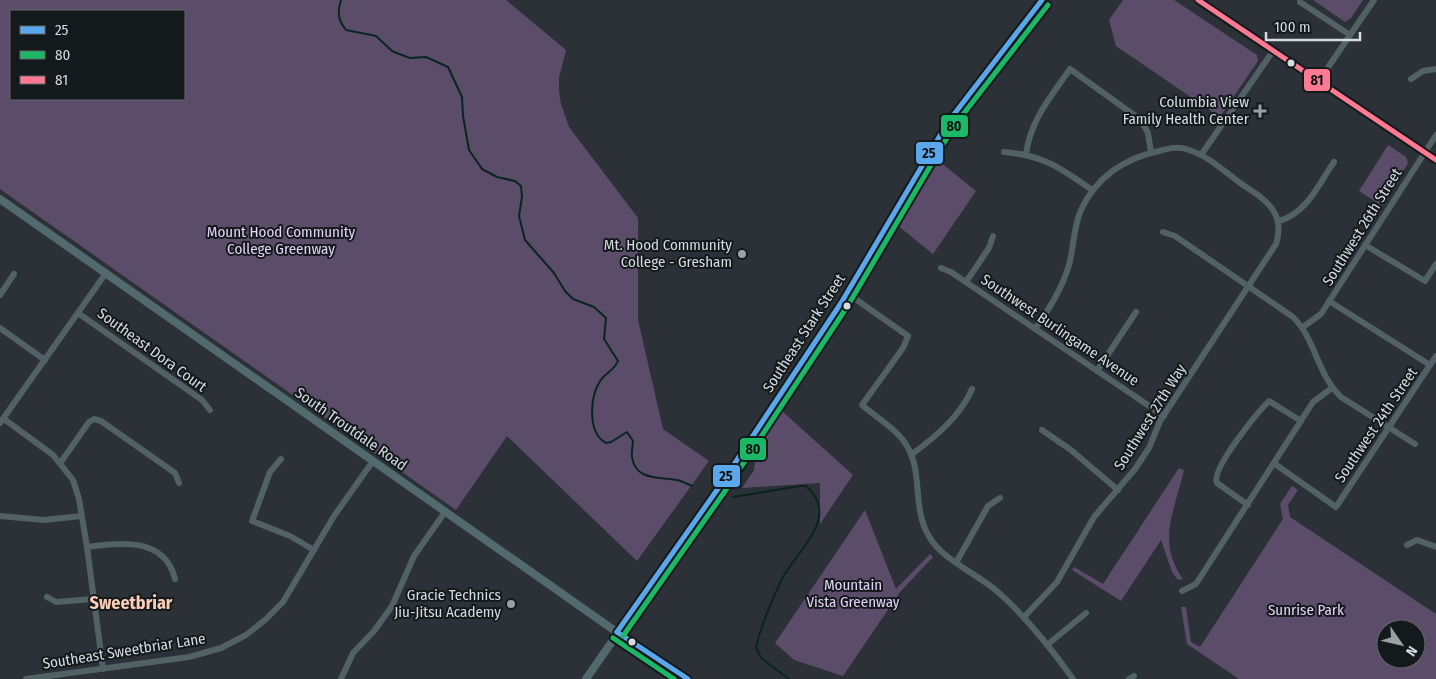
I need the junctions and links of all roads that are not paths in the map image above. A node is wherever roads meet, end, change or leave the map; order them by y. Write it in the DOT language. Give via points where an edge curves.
graph roads {
  1 [pos="1042,0"];
  2 [pos="1198,0"];
  3 [pos="1374,0"];
  4 [pos="1300,2"];
  5 [pos="1350,35"];
  6 [pos="1273,51"];
  7 [pos="1436,69"];
  8 [pos="1412,79"];
  9 [pos="1318,82"];
  10 [pos="1436,134"];
  11 [pos="1004,152"];
  12 [pos="1151,152"];
  13 [pos="1424,152"];
  14 [pos="1026,154"];
  15 [pos="1201,156"];
  16 [pos="1436,160"];
  17 [pos="1334,162"];
  18 [pos="1092,190"];
  19 [pos="0,199"];
  20 [pos="1279,221"];
  21 [pos="1163,232"];
  22 [pos="993,236"];
  23 [pos="1366,245"];
  24 [pos="1436,264"];
  25 [pos="941,268"];
  26 [pos="106,273"];
  27 [pos="14,274"];
  28 [pos="966,282"];
  29 [pos="1248,286"];
  30 [pos="847,293"];
  31 [pos="0,295"];
  32 [pos="1329,302"];
  33 [pos="1136,312"];
  34 [pos="78,313"];
  35 [pos="1303,327"];
  36 [pos="0,328"];
  37 [pos="1035,328"];
  38 [pos="1436,356"];
  39 [pos="45,360"];
  40 [pos="1430,365"];
  41 [pos="1097,371"];
  42 [pos="1332,388"];
  43 [pos="972,389"];
  44 [pos="210,410"];
  45 [pos="1164,416"];
  46 [pos="2,421"];
  47 [pos="1301,421"];
  48 [pos="1389,428"];
  49 [pos="1042,430"];
  50 [pos="1415,444"];
  51 [pos="911,455"];
  52 [pos="280,459"];
  53 [pos="374,461"];
  54 [pos="61,462"];
  55 [pos="1275,464"];
  56 [pos="179,482"];
  57 [pos="1118,490"];
  58 [pos="1000,498"];
  59 [pos="1248,505"];
  60 [pos="445,512"];
  61 [pos="0,516"];
  62 [pos="82,516"];
  63 [pos="1407,545"];
  64 [pos="87,547"];
  65 [pos="1436,547"];
  66 [pos="314,550"];
  67 [pos="957,561"];
  68 [pos="175,579"];
  69 [pos="1182,591"];
  70 [pos="47,597"];
  71 [pos="93,598"];
  72 [pos="1086,613"];
  73 [pos="1024,616"];
  74 [pos="617,632"];
  75 [pos="1047,645"];
  76 [pos="103,669"];
  77 [pos="28,679"];
  78 [pos="341,679"];
  79 [pos="586,679"];
  80 [pos="688,679"];
  81 [pos="1073,679"];
  1 -- 30 [label="main road, Southeast Stark Street" via="944,128"];
  2 -- 6 [label="main road"];
  3 -- 5 [label="street"];
  4 -- 5 [label="street"];
  5 -- 9 [label="street"];
  6 -- 9 [label="main road"];
  6 -- 15 [label="street"];
  7 -- 8 [label="street" via="1423,71"];
  9 -- 13 [label="main road"];
  10 -- 13 [label="street, Southwest 26th Street"];
  11 -- 14 [label="street"];
  12 -- 14 [label="street" via="1148,133 1141,120 1070,69 1034,123"];
  12 -- 15 [label="street" via="1180,148"];
  12 -- 18 [label="street" via="1118,166"];
  13 -- 16 [label="main road"];
  13 -- 23 [label="street, Southwest 26th Street"];
  14 -- 18 [label="street" via="1057,165"];
  15 -- 20 [label="street" via="1270,204"];
  17 -- 20 [label="street" via="1300,211"];
  18 -- 37 [label="street" via="1078,219 1065,278"];
  19 -- 26 [label="main road, South Troutdale Road"];
  20 -- 29 [label="street, Southwest 27th Way" via="1276,244"];
  21 -- 29 [label="street" via="1175,236"];
  22 -- 28 [label="street" via="989,248"];
  23 -- 24 [label="street" via="1425,281"];
  23 -- 32 [label="street, Southwest 26th Street"];
  25 -- 28 [label="street, Southwest Burlingame Avenue"];
  26 -- 34 [label="street"];
  26 -- 53 [label="main road, South Troutdale Road"];
  27 -- 31 [label="street"];
  28 -- 37 [label="street, Southwest Burlingame Avenue"];
  29 -- 35 [label="street" via="1277,304"];
  29 -- 45 [label="street, Southwest 27th Way"];
  30 -- 51 [label="street" via="908,336 862,405 892,429"];
  30 -- 74 [label="main road, Southeast Stark Street" via="717,490"];
  32 -- 35 [label="street, Southwest 26th Street" via="1317,318"];
  32 -- 40 [label="street"];
  33 -- 41 [label="street"];
  34 -- 39 [label="street"];
  34 -- 44 [label="street, Southeast Dora Court" via="202,400"];
  35 -- 42 [label="street"];
  36 -- 39 [label="street"];
  37 -- 41 [label="street, Southwest Burlingame Avenue"];
  38 -- 40 [label="street, Southwest 24th Street"];
  39 -- 46 [label="street"];
  40 -- 48 [label="street, Southwest 24th Street"];
  41 -- 45 [label="street, Southwest Burlingame Avenue"];
  42 -- 47 [label="street" via="1313,402"];
  42 -- 48 [label="street"];
  43 -- 51 [label="street" via="955,416"];
  45 -- 57 [label="street, Southwest 27th Way" via="1144,455"];
  46 -- 54 [label="street" via="43,446"];
  47 -- 55 [label="street"];
  47 -- 59 [label="street" via="1269,401 1253,417 1216,475 1217,484"];
  48 -- 50 [label="street"];
  48 -- 55 [label="street, Southwest 24th Street" via="1336,507"];
  49 -- 57 [label="street"];
  51 -- 67 [label="street" via="923,525 939,549"];
  52 -- 66 [label="street" via="270,472 252,521 290,536"];
  53 -- 60 [label="main road, South Troutdale Road"];
  53 -- 66 [label="street, Southeast Sweetbriar Lane"];
  54 -- 56 [label="street" via="89,422 101,420 175,473"];
  54 -- 62 [label="street" via="73,480"];
  55 -- 59 [label="street"];
  57 -- 73 [label="street, Southwest 27th Way" via="1094,518 1057,582"];
  58 -- 67 [label="street" via="988,506"];
  59 -- 69 [label="street" via="1196,584"];
  60 -- 74 [label="main road, South Troutdale Road"];
  60 -- 78 [label="street" via="414,556 392,606 374,632 353,653"];
  61 -- 62 [label="street" via="44,520"];
  62 -- 64 [label="street"];
  63 -- 65 [label="street" via="1417,540"];
  64 -- 68 [label="street" via="116,543 140,545 167,560"];
  64 -- 71 [label="street"];
  66 -- 76 [label="street, Southeast Sweetbriar Lane" via="283,602 236,641 189,657"];
  67 -- 73 [label="street"];
  70 -- 71 [label="street" via="56,602"];
  71 -- 76 [label="street"];
  72 -- 75 [label="street"];
  73 -- 75 [label="street"];
  74 -- 79 [label="main road, Southeast Stark Street"];
  74 -- 80 [label="main road, South Troutdale Road"];
  75 -- 81 [label="street"];
  76 -- 77 [label="street, Southeast Sweetbriar Lane"];
}
